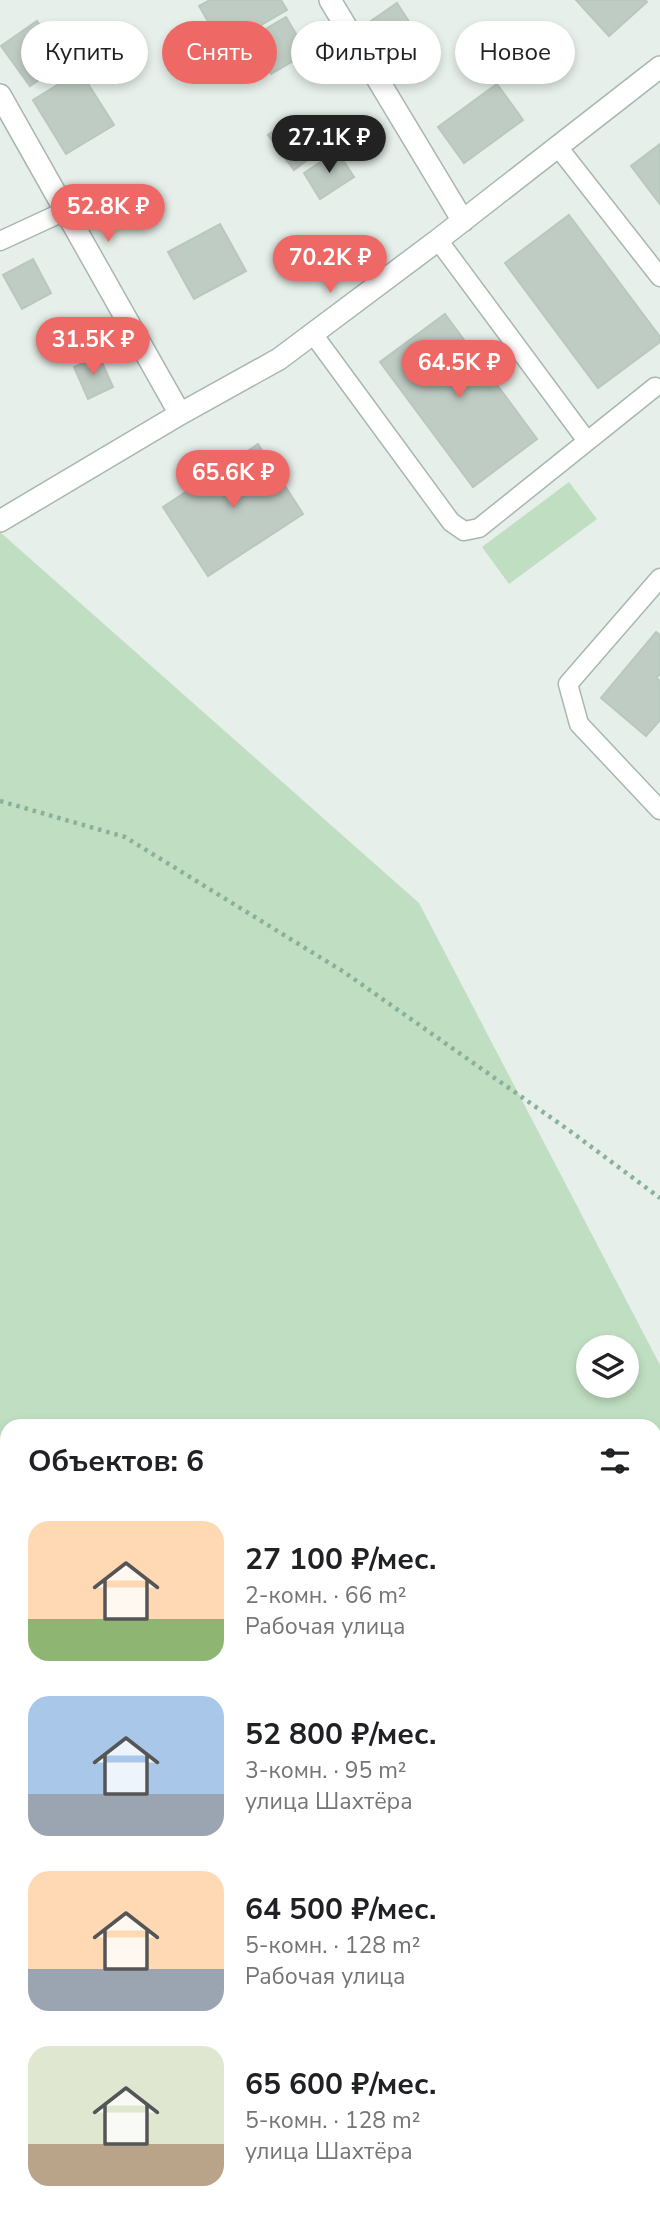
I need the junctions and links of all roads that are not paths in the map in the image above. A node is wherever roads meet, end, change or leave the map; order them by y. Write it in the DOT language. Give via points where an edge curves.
graph roads {
  1 [pos="330,0"];
  2 [pos="660,67"];
  3 [pos="0,95"];
  4 [pos="558,147"];
  5 [pos="65,211"];
  6 [pos="463,221"];
  7 [pos="438,240"];
  8 [pos="0,241"];
  9 [pos="660,277"];
  10 [pos="313,334"];
  11 [pos="658,388"];
  12 [pos="180,414"];
  13 [pos="587,441"];
  14 [pos="0,521"];
  15 [pos="660,578"];
  16 [pos="660,810"];
  1 -- 6 [label="street"];
  2 -- 4 [label="street"];
  3 -- 5 [label="street"];
  4 -- 6 [label="street"];
  4 -- 9 [label="lane"];
  5 -- 8 [label="lane"];
  5 -- 12 [label="street"];
  6 -- 7 [label="street"];
  7 -- 10 [label="street"];
  7 -- 13 [label="lane"];
  10 -- 12 [label="street" via="279,359"];
  10 -- 13 [label="lane" via="451,522 464,531 479,528"];
  11 -- 13 [label="lane"];
  12 -- 14 [label="street"];
  15 -- 16 [label="lane" via="568,684 579,724"];
}
